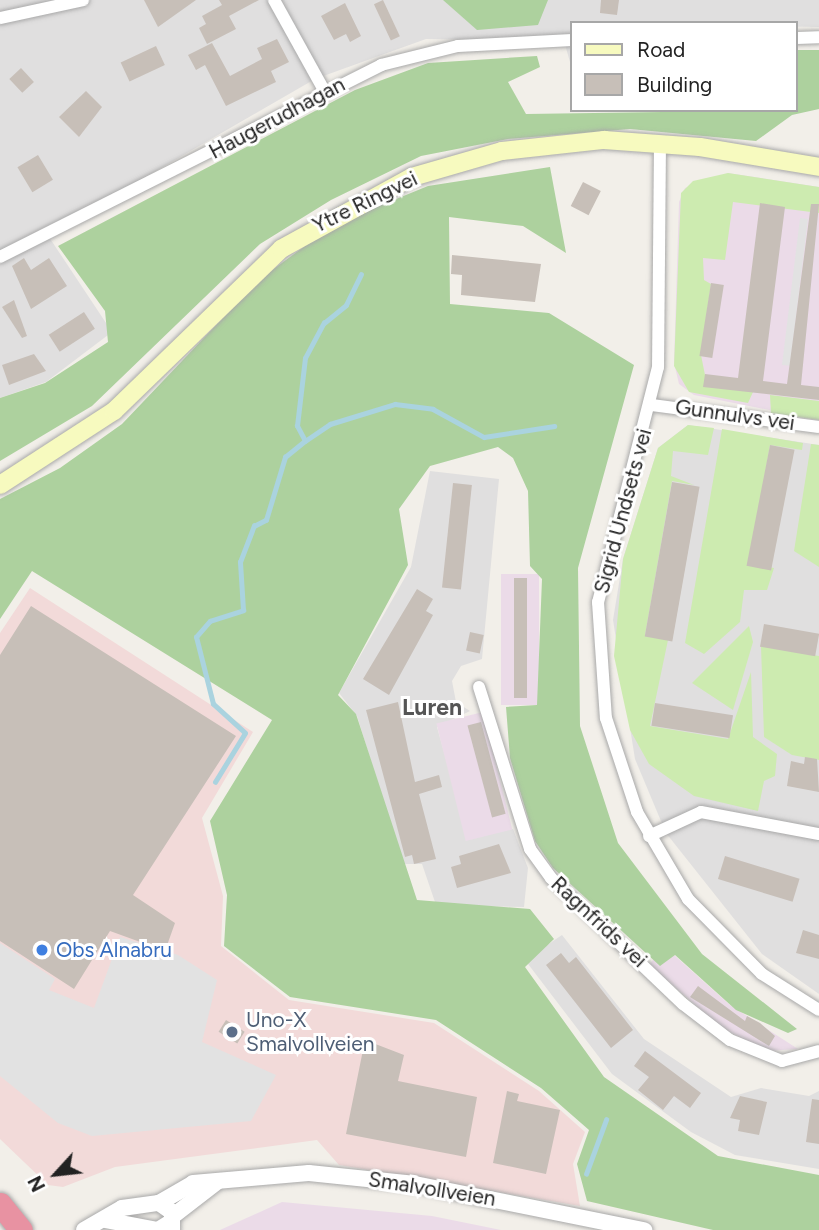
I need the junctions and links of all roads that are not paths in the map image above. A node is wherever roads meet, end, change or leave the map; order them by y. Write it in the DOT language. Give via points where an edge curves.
graph roads {
  1 [pos="83,0"];
  2 [pos="274,0"];
  3 [pos="0,18"];
  4 [pos="819,37"];
  5 [pos="798,38"];
  6 [pos="570,40"];
  7 [pos="325,92"];
  8 [pos="660,142"];
  9 [pos="819,167"];
  10 [pos="0,257"];
  11 [pos="652,405"];
  12 [pos="819,427"];
  13 [pos="0,485"];
  14 [pos="479,687"];
  15 [pos="819,834"];
  16 [pos="649,836"];
  17 [pos="819,1010"];
  18 [pos="819,1051"];
  19 [pos="217,1182"];
  20 [pos="0,1204"];
  21 [pos="155,1204"];
  22 [pos="172,1223"];
  23 [pos="93,1226"];
  24 [pos="152,1228"];
  25 [pos="21,1230"];
  26 [pos="644,1230"];
  1 -- 3 [label="street"];
  2 -- 7 [label="street"];
  4 -- 5 [label="street"];
  6 -- 7 [label="street, Haugerudhagan" via="458,46 406,56"];
  7 -- 10 [label="street, Haugerudhagan"];
  8 -- 9 [label="main road, Ytre Ringvei"];
  8 -- 11 [label="street, Sigrid Undsets vei" via="662,311"];
  8 -- 13 [label="main road, Ytre Ringvei" via="572,141 502,151 438,167 352,204 258,266 106,418"];
  11 -- 12 [label="street, Gunnulvs vei"];
  11 -- 16 [label="street, Sigrid Undsets vei" via="604,570 596,631 606,718"];
  14 -- 18 [label="street, Ragnfrids vei" via="530,849 551,878 683,1004 730,1040 774,1060"];
  15 -- 16 [label="street" via="701,813"];
  16 -- 17 [label="street, Sigrid Undsets vei" via="718,934 762,974"];
  19 -- 21 [label="street, Smalvollveien" via="192,1183"];
  19 -- 22 [label="street, Smalvollveien"];
  19 -- 26 [label="street, Smalvollveien" via="290,1174 380,1178"];
  20 -- 25 [label="highway"];
  21 -- 22 [label="street"];
  21 -- 23 [label="street, Smalvollveien" via="122,1208"];
  21 -- 24 [label="street" via="146,1213"];
  22 -- 24 [label="street, Smalvollveien"];
  23 -- 24 [label="street, Smalvollveien"];
}
